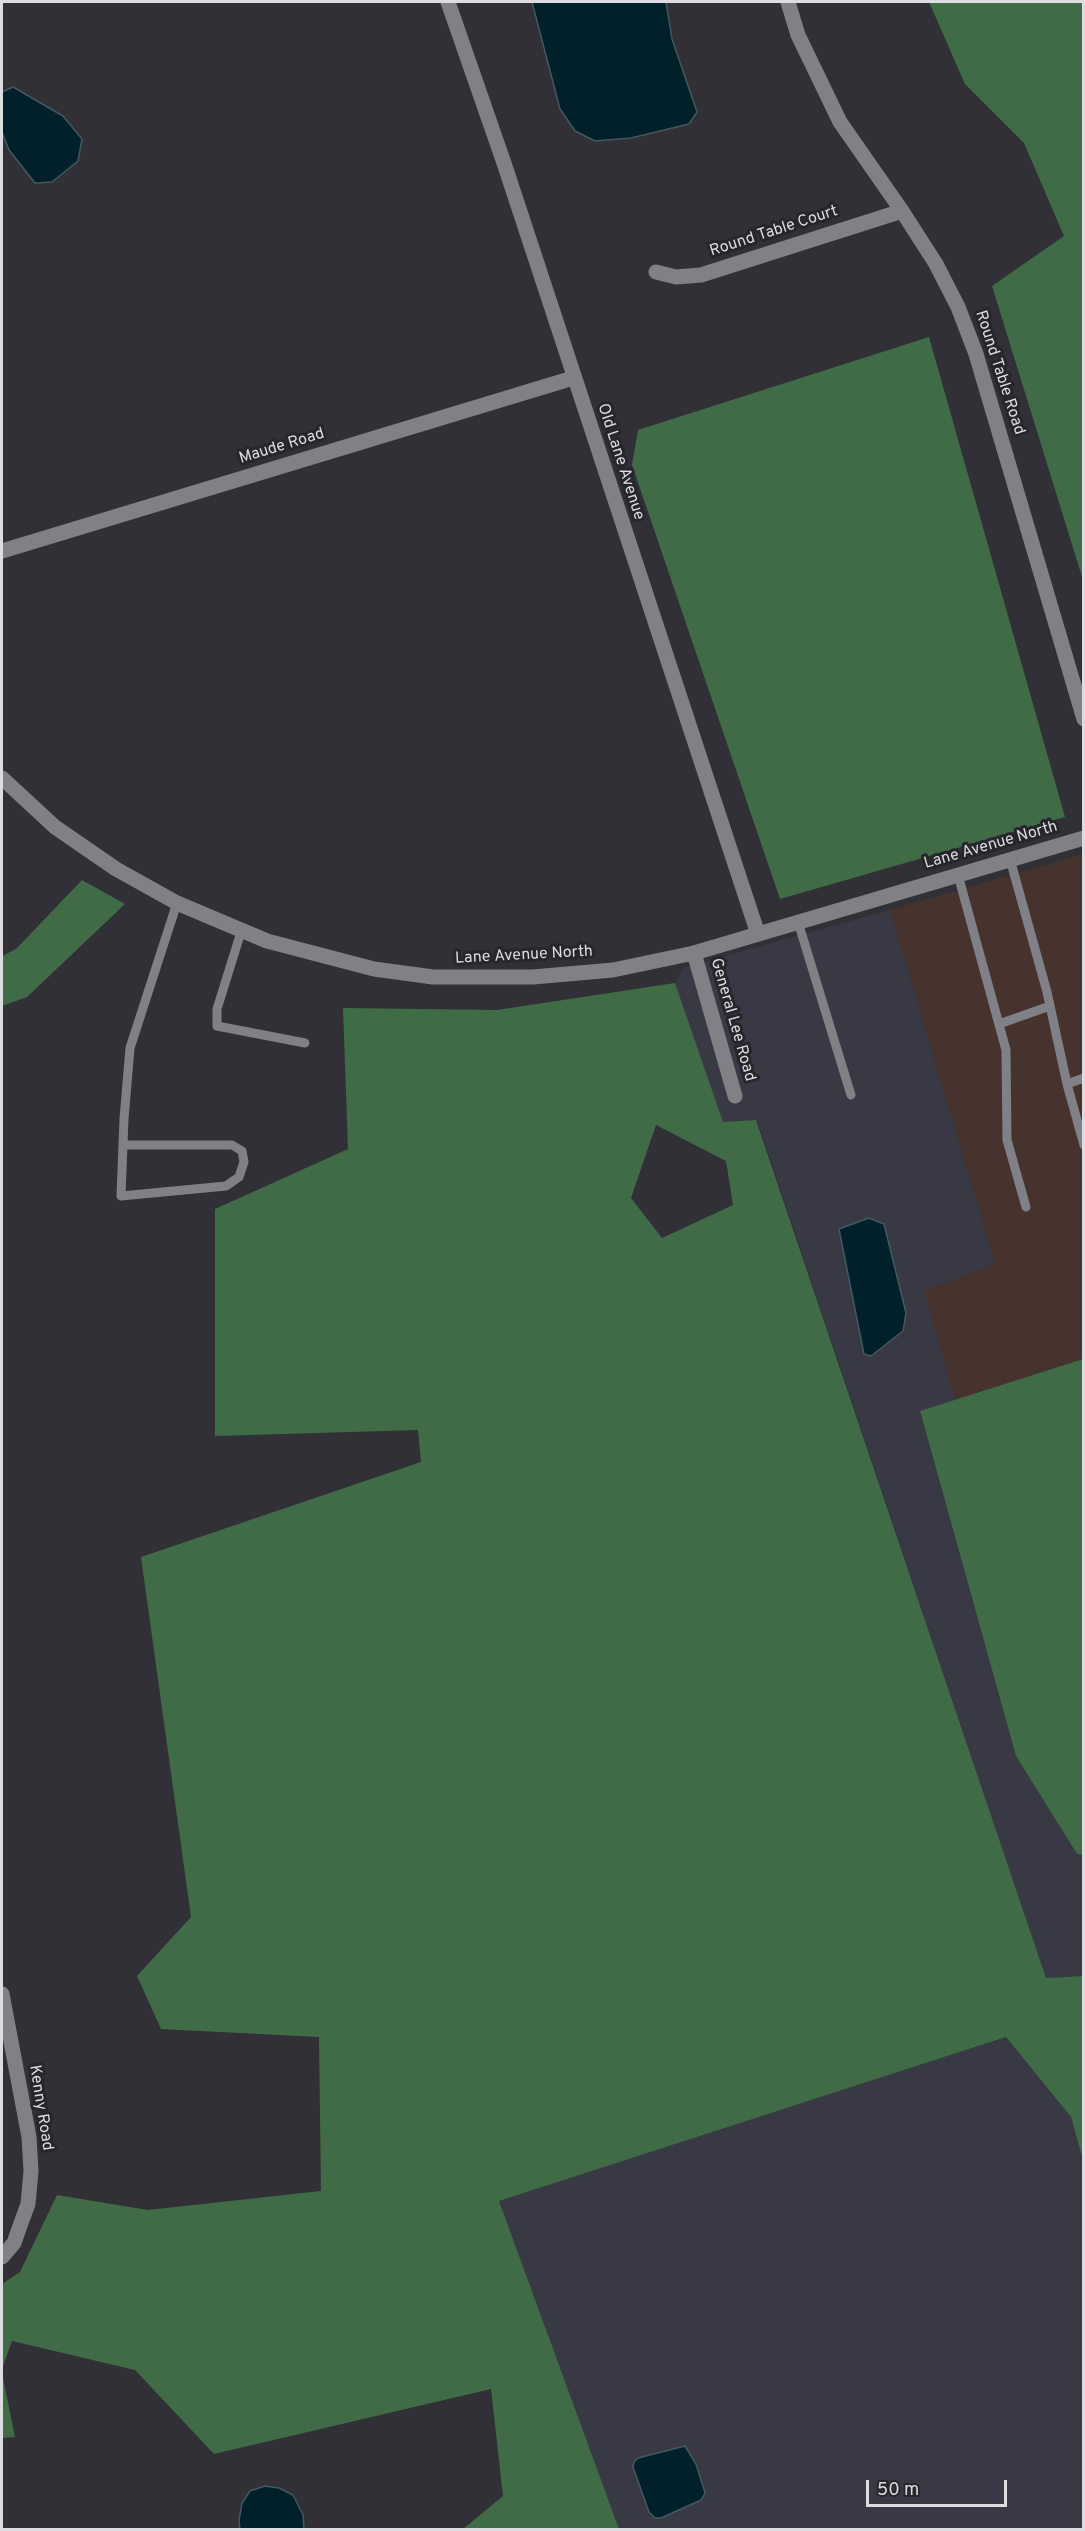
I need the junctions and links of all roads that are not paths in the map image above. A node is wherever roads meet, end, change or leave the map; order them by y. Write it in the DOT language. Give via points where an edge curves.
graph roads {
  1 [pos="448,2"];
  2 [pos="788,2"];
  3 [pos="902,211"];
  4 [pos="656,272"];
  5 [pos="573,378"];
  6 [pos="2,551"];
  7 [pos="1083,719"];
  8 [pos="2,778"];
  9 [pos="1083,838"];
  10 [pos="1010,859"];
  11 [pos="958,874"];
  12 [pos="177,903"];
  13 [pos="798,922"];
  14 [pos="241,932"];
  15 [pos="758,934"];
  16 [pos="694,953"];
  17 [pos="1050,1006"];
  18 [pos="999,1024"];
  19 [pos="305,1043"];
  20 [pos="1083,1078"];
  21 [pos="1067,1084"];
  22 [pos="851,1095"];
  23 [pos="735,1096"];
  24 [pos="123,1145"];
  25 [pos="1083,1145"];
  26 [pos="1026,1207"];
  27 [pos="2,1994"];
  28 [pos="2,2257"];
  1 -- 5 [label="street, Old Lane Avenue"];
  2 -- 3 [label="street, Round Table Road" via="798,35 840,122"];
  3 -- 4 [label="street, Round Table Court" via="701,274 676,277"];
  3 -- 7 [label="street, Round Table Road" via="936,264 976,354"];
  5 -- 6 [label="street, Maude Road"];
  5 -- 15 [label="street, Old Lane Avenue"];
  8 -- 12 [label="street, Lane Avenue North" via="55,827 116,869"];
  9 -- 10 [label="street, Lane Avenue North"];
  10 -- 11 [label="street, Lane Avenue North"];
  10 -- 17 [label="lane"];
  11 -- 13 [label="street, Lane Avenue North"];
  11 -- 18 [label="lane"];
  12 -- 14 [label="street, Lane Avenue North"];
  12 -- 24 [label="lane" via="130,1048"];
  13 -- 15 [label="street, Lane Avenue North"];
  13 -- 22 [label="lane"];
  14 -- 16 [label="street, Lane Avenue North" via="330,959 433,977 533,977 613,970"];
  14 -- 19 [label="lane" via="217,1009 217,1026"];
  15 -- 16 [label="street, Lane Avenue North"];
  16 -- 23 [label="street, General Lee Road"];
  17 -- 18 [label="lane"];
  17 -- 21 [label="lane"];
  18 -- 26 [label="lane" via="1006,1050 1007,1140"];
  20 -- 21 [label="lane"];
  21 -- 25 [label="lane"];
  24 -- 24 [label="lane" via="121,1196 226,1186 239,1177 244,1162 242,1151 232,1145"];
  27 -- 28 [label="street, Kenny Road" via="29,2137 31,2171 28,2204 14,2243"];
}
